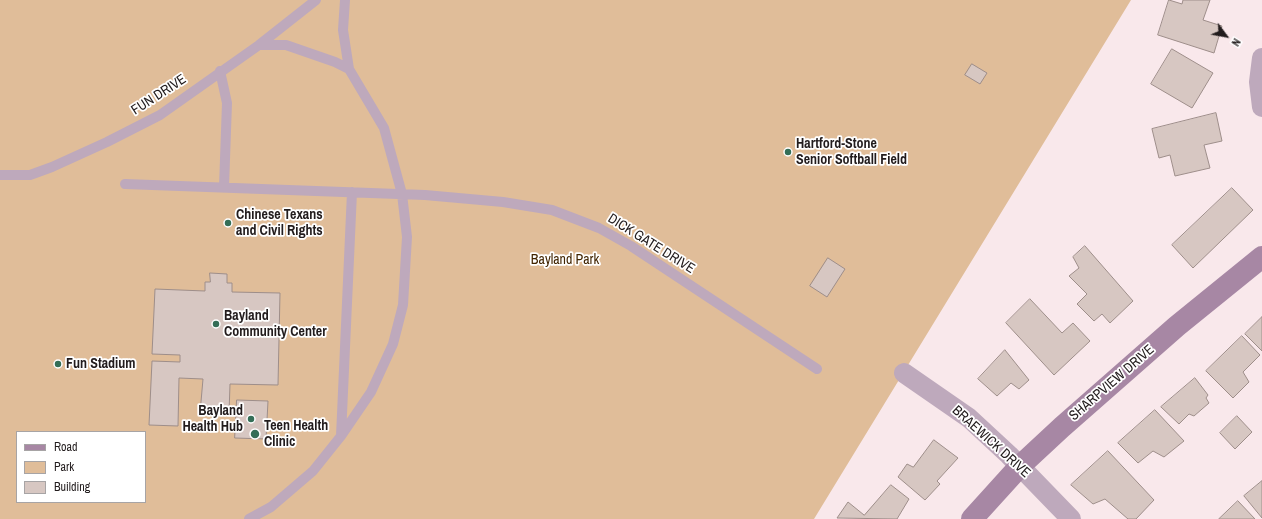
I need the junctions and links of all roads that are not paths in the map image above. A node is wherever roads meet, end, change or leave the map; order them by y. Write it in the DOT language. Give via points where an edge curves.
graph roads {
  1 [pos="316,0"];
  2 [pos="345,0"];
  3 [pos="259,45"];
  4 [pos="1262,58"];
  5 [pos="349,69"];
  6 [pos="220,71"];
  7 [pos="1262,106"];
  8 [pos="0,175"];
  9 [pos="125,184"];
  10 [pos="224,187"];
  11 [pos="352,192"];
  12 [pos="402,194"];
  13 [pos="1262,257"];
  14 [pos="817,369"];
  15 [pos="904,373"];
  16 [pos="341,436"];
  17 [pos="1020,466"];
  18 [pos="249,519"];
  19 [pos="972,519"];
  20 [pos="1071,519"];
  1 -- 3 [label="lane, FUN DRIVE"];
  2 -- 5 [label="lane" via="344,30"];
  3 -- 5 [label="lane" via="286,45"];
  3 -- 6 [label="lane, FUN DRIVE"];
  4 -- 7 [label="street" via="1259,82"];
  5 -- 12 [label="lane" via="384,128"];
  6 -- 8 [label="lane, FUN DRIVE" via="160,115 52,168 30,175"];
  6 -- 10 [label="lane" via="227,103"];
  9 -- 10 [label="lane, DICK GATE DRIVE"];
  10 -- 11 [label="lane, DICK GATE DRIVE"];
  11 -- 12 [label="lane, DICK GATE DRIVE"];
  11 -- 16 [label="lane"];
  12 -- 14 [label="lane, DICK GATE DRIVE" via="503,202 552,210 598,228 631,246"];
  12 -- 16 [label="lane" via="407,237 403,305 393,344 371,392"];
  13 -- 17 [label="street, SHARPVIEW DRIVE" via="1172,331"];
  15 -- 17 [label="street, BRAEWICK DRIVE" via="969,418"];
  16 -- 18 [label="lane" via="313,472 271,507"];
  17 -- 19 [label="street, SHARPVIEW DRIVE"];
  17 -- 20 [label="street, BRAEWICK DRIVE"];
}
